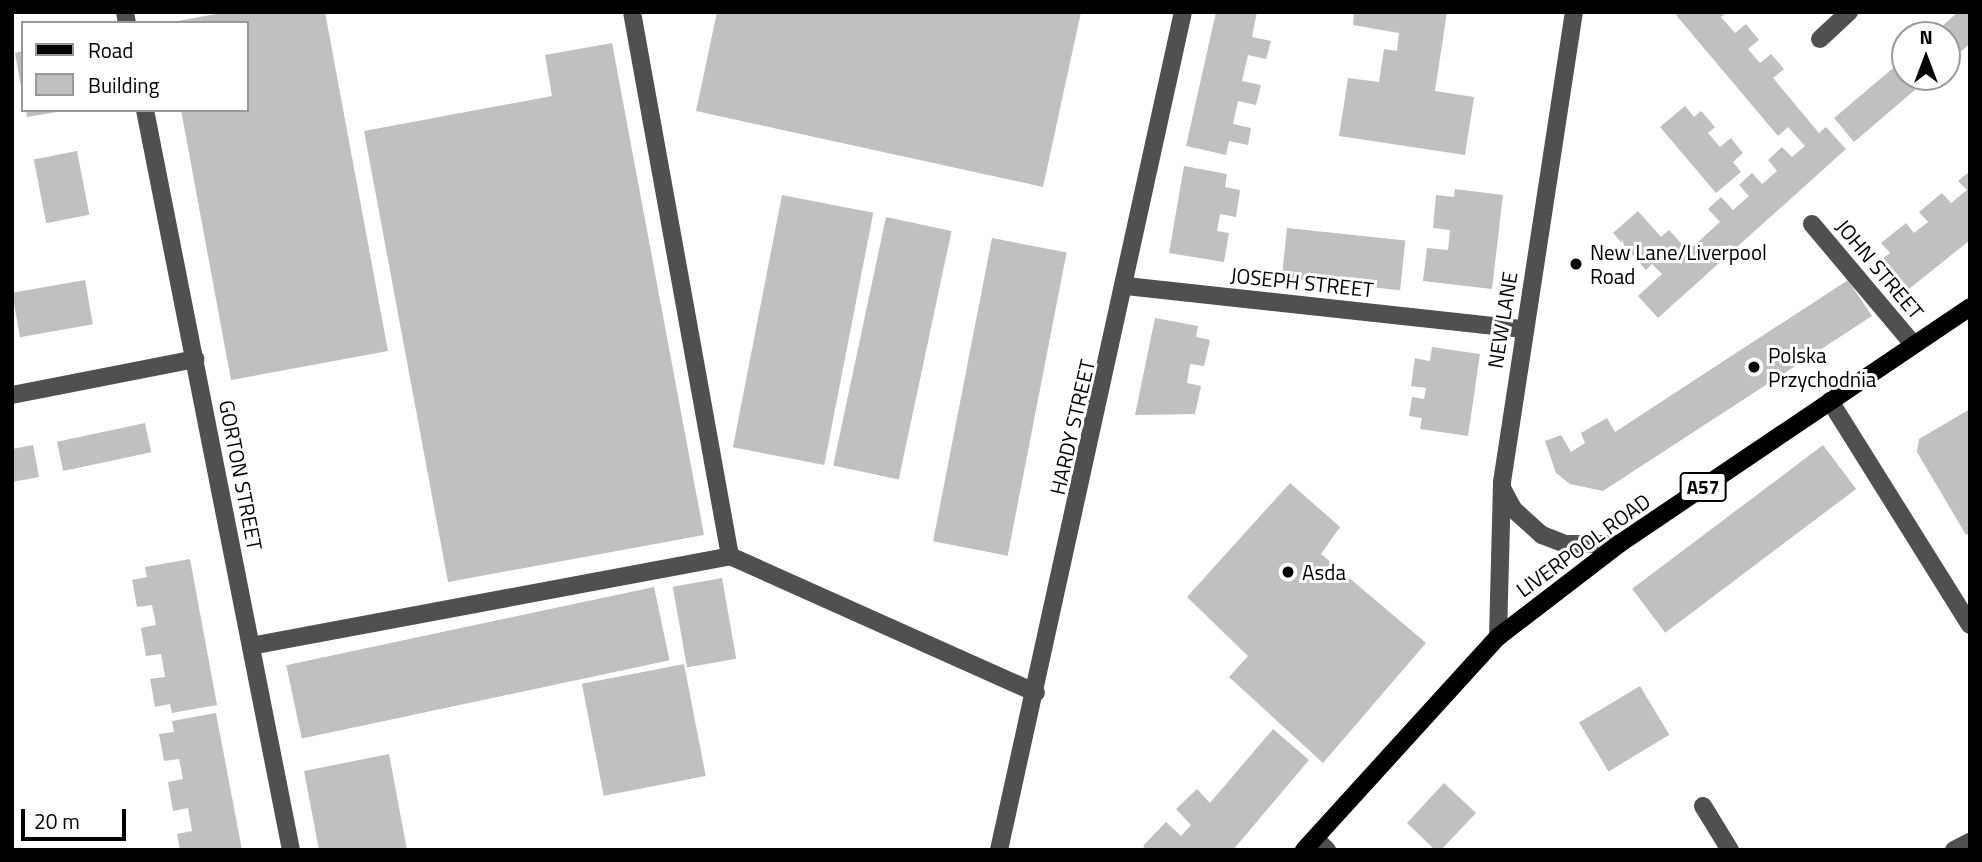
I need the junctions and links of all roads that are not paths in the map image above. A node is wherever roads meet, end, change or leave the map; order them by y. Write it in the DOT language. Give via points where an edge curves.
graph roads {
  1 [pos="632,12"];
  2 [pos="1183,12"];
  3 [pos="1574,12"];
  4 [pos="1849,12"];
  5 [pos="1820,39"];
  6 [pos="145,112"];
  7 [pos="1812,224"];
  8 [pos="1126,286"];
  9 [pos="1970,307"];
  10 [pos="1523,329"];
  11 [pos="1913,344"];
  12 [pos="195,359"];
  13 [pos="12,396"];
  14 [pos="1830,401"];
  15 [pos="1502,488"];
  16 [pos="1619,544"];
  17 [pos="730,556"];
  18 [pos="1970,625"];
  19 [pos="1498,636"];
  20 [pos="251,646"];
  21 [pos="1036,694"];
  22 [pos="1703,806"];
  23 [pos="1970,842"];
  24 [pos="1315,846"];
  25 [pos="291,850"];
  26 [pos="999,850"];
  27 [pos="1730,850"];
  28 [pos="1954,850"];
  1 -- 17 [label="street"];
  2 -- 8 [label="street, HARDY STREET"];
  3 -- 10 [label="street, NEW LANE"];
  4 -- 5 [label="street"];
  6 -- 12 [label="street, GORTON STREET"];
  7 -- 11 [label="street, JOHN STREET"];
  8 -- 10 [label="street, JOSEPH STREET"];
  8 -- 21 [label="street, HARDY STREET"];
  9 -- 11 [label="main road, LIVERPOOL ROAD / A57"];
  10 -- 15 [label="street, NEW LANE"];
  11 -- 14 [label="main road, LIVERPOOL ROAD / A57"];
  12 -- 13 [label="street"];
  12 -- 20 [label="street, GORTON STREET"];
  14 -- 16 [label="main road, LIVERPOOL ROAD / A57"];
  14 -- 18 [label="street"];
  15 -- 16 [label="street" via="1520,517 1542,536 1566,544"];
  15 -- 19 [label="street, NEW LANE"];
  16 -- 19 [label="main road, LIVERPOOL ROAD / A57"];
  17 -- 20 [label="street"];
  17 -- 21 [label="street"];
  19 -- 24 [label="main road, LIVERPOOL ROAD / A57"];
  20 -- 25 [label="street, GORTON STREET"];
  21 -- 26 [label="street, HARDY STREET"];
  22 -- 27 [label="street"];
  23 -- 28 [label="street"];
}
